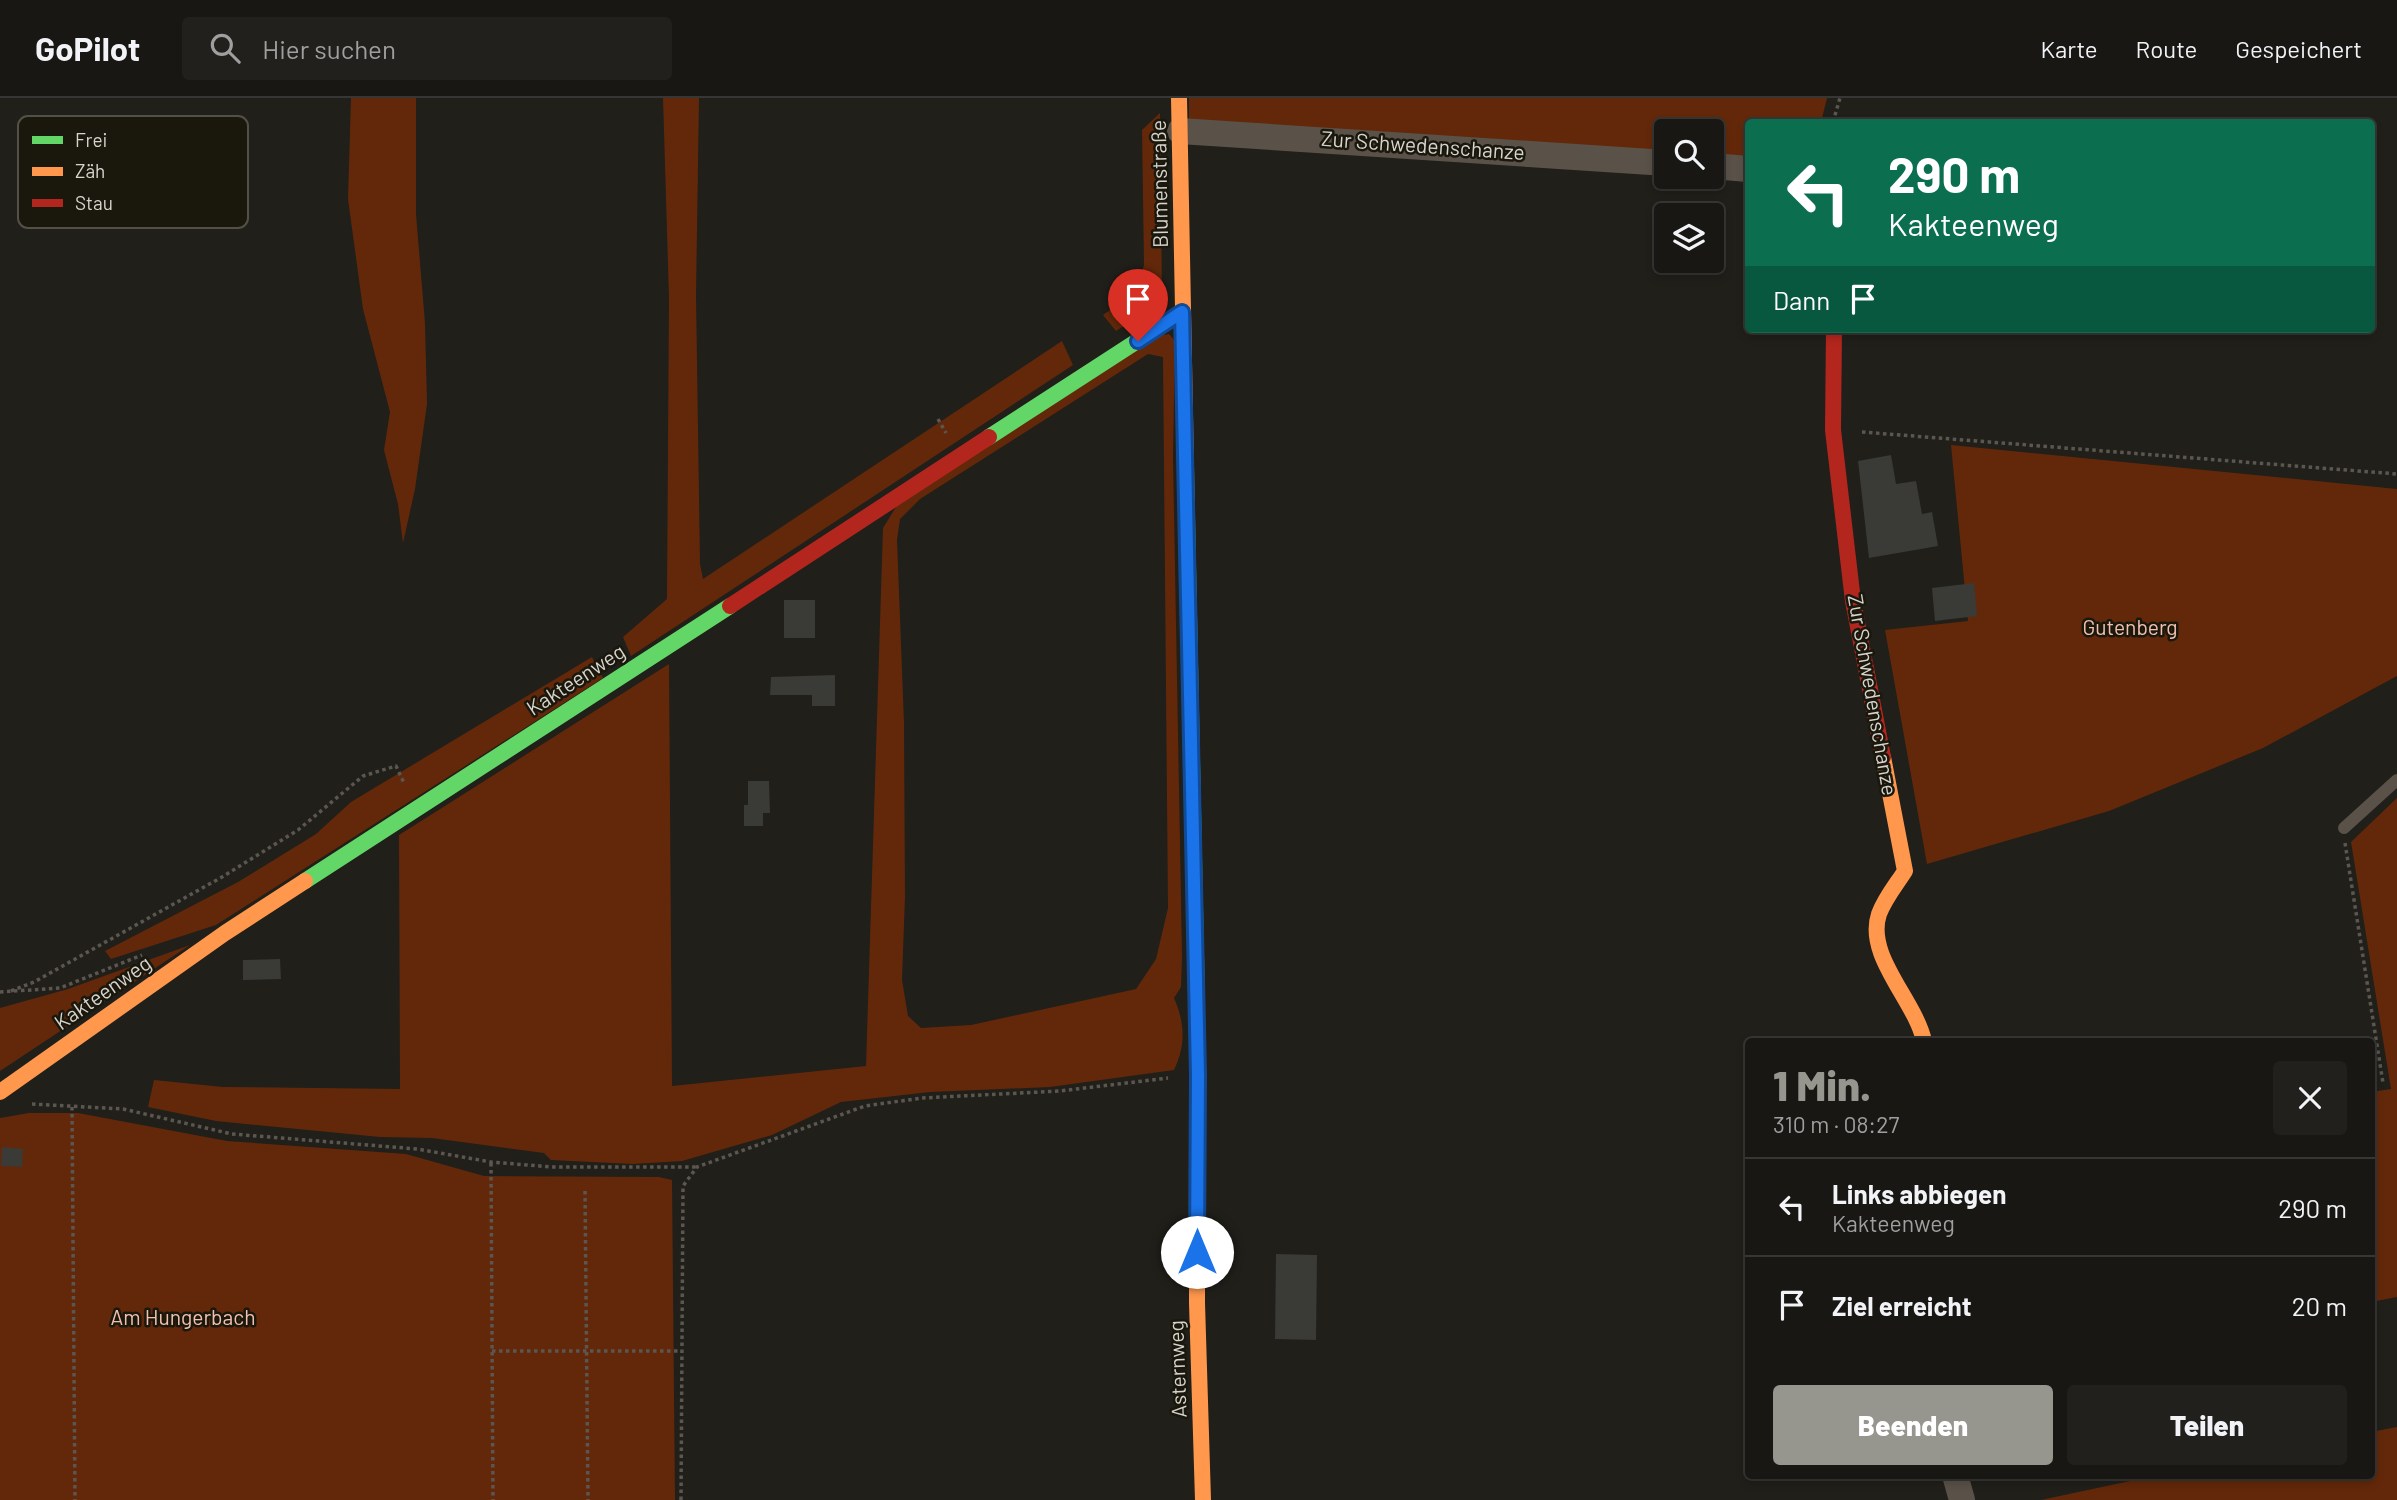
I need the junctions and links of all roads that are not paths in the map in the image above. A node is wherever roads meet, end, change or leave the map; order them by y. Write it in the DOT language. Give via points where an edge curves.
graph roads {
  1 [pos="1180,98"];
  2 [pos="1180,131"];
  3 [pos="1654,162"];
  4 [pos="1724,167"];
  5 [pos="1745,169"];
  6 [pos="1182,312"];
  7 [pos="1833,333"];
  8 [pos="2397,780"];
  9 [pos="2344,828"];
  10 [pos="1923,1038"];
  11 [pos="0,1092"];
  12 [pos="1956,1479"];
  13 [pos="1203,1500"];
  14 [pos="1962,1500"];
  1 -- 2 [label="street, Blumenstraße"];
  2 -- 3 [label="street, Zur Schwedenschanze"];
  2 -- 6 [label="street, Blumenstraße"];
  4 -- 5 [label="street"];
  6 -- 11 [label="street, Kakteenweg" via="225,933"];
  6 -- 13 [label="street, Asternweg"];
  7 -- 10 [label="street, Zur Schwedenschanze" via="1833,430 1853,601 1905,871 1878,916 1876,939 1884,961 1915,1009"];
  8 -- 9 [label="lane"];
  12 -- 14 [label="street"];
}
